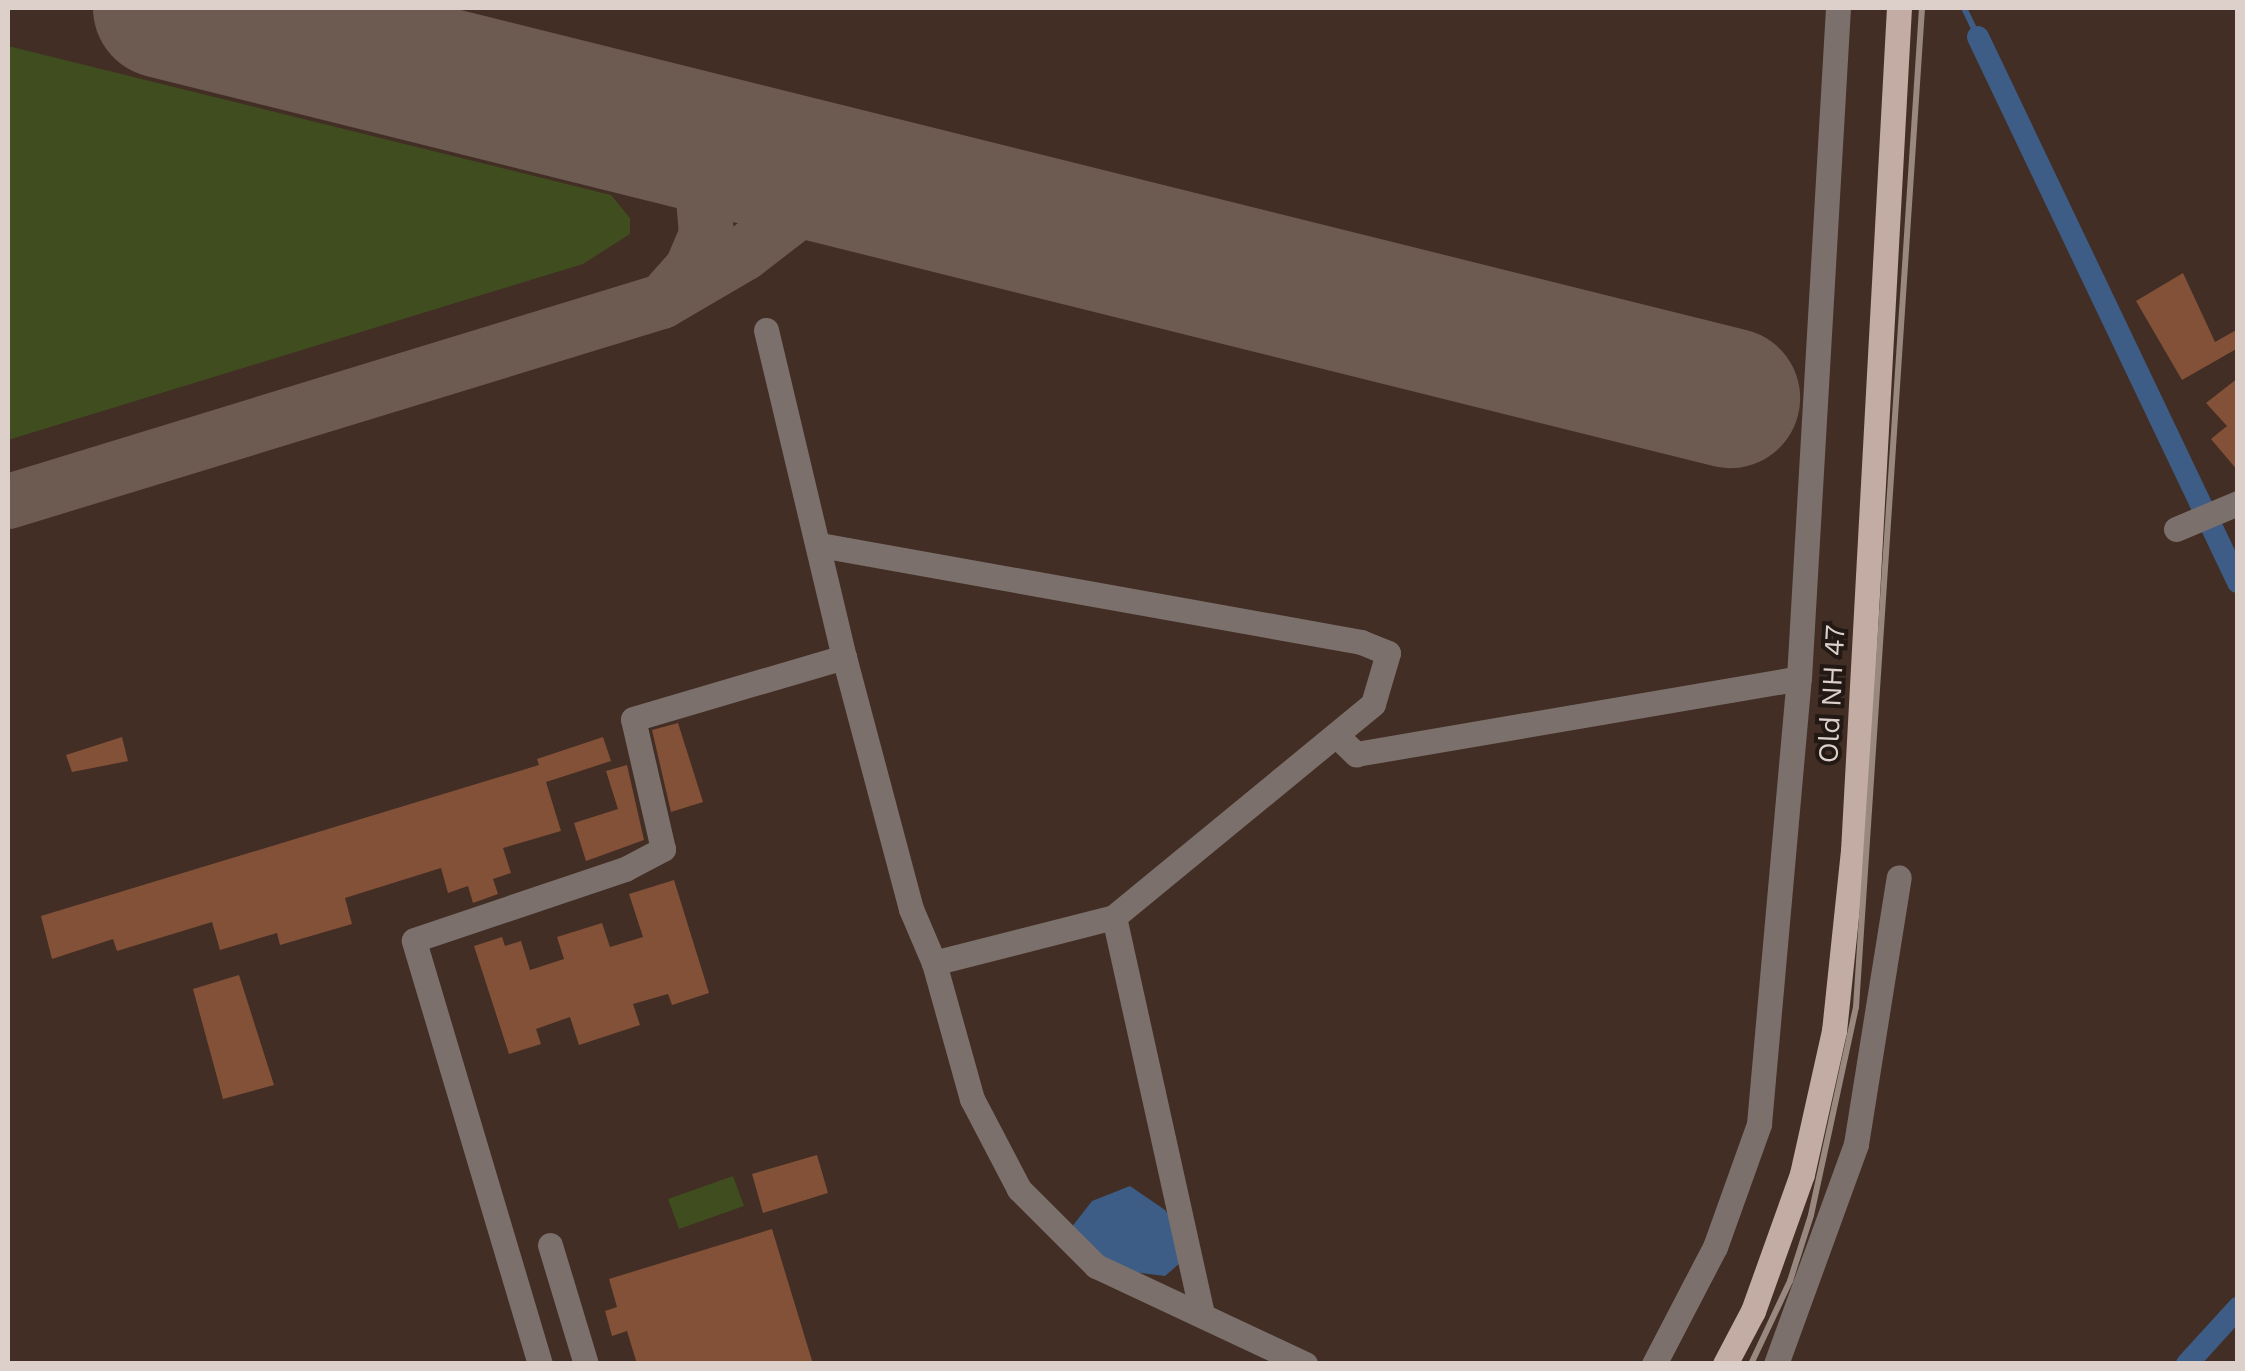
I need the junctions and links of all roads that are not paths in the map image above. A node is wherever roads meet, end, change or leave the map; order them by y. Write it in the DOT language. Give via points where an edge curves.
graph roads {
  1 [pos="1838,8"];
  2 [pos="1899,8"];
  3 [pos="766,330"];
  4 [pos="2237,502"];
  5 [pos="2176,530"];
  6 [pos="820,546"];
  7 [pos="844,657"];
  8 [pos="1798,678"];
  9 [pos="1336,735"];
  10 [pos="1899,877"];
  11 [pos="1114,917"];
  12 [pos="934,963"];
  13 [pos="550,1245"];
  14 [pos="1201,1310"];
  15 [pos="540,1364"];
  16 [pos="586,1364"];
  17 [pos="1305,1364"];
  18 [pos="1654,1364"];
  19 [pos="1724,1364"];
  20 [pos="1776,1364"];
  1 -- 8 [label="street"];
  2 -- 19 [label="main road, Old NH 47" via="1853,851 1834,1032 1802,1174 1753,1311"];
  3 -- 6 [label="street"];
  4 -- 5 [label="street"];
  6 -- 7 [label="street"];
  6 -- 9 [label="street" via="1360,642 1388,653 1373,704"];
  7 -- 12 [label="street" via="911,909"];
  7 -- 15 [label="street" via="633,719 663,849 624,869 414,940"];
  8 -- 9 [label="street" via="1356,754"];
  8 -- 18 [label="street" via="1760,1124 1715,1246"];
  9 -- 11 [label="street"];
  10 -- 20 [label="street" via="1856,1144 1834,1220"];
  11 -- 12 [label="street"];
  11 -- 14 [label="street"];
  12 -- 14 [label="street" via="972,1099 1020,1189 1096,1266"];
  13 -- 16 [label="street"];
  14 -- 17 [label="street"];
}
